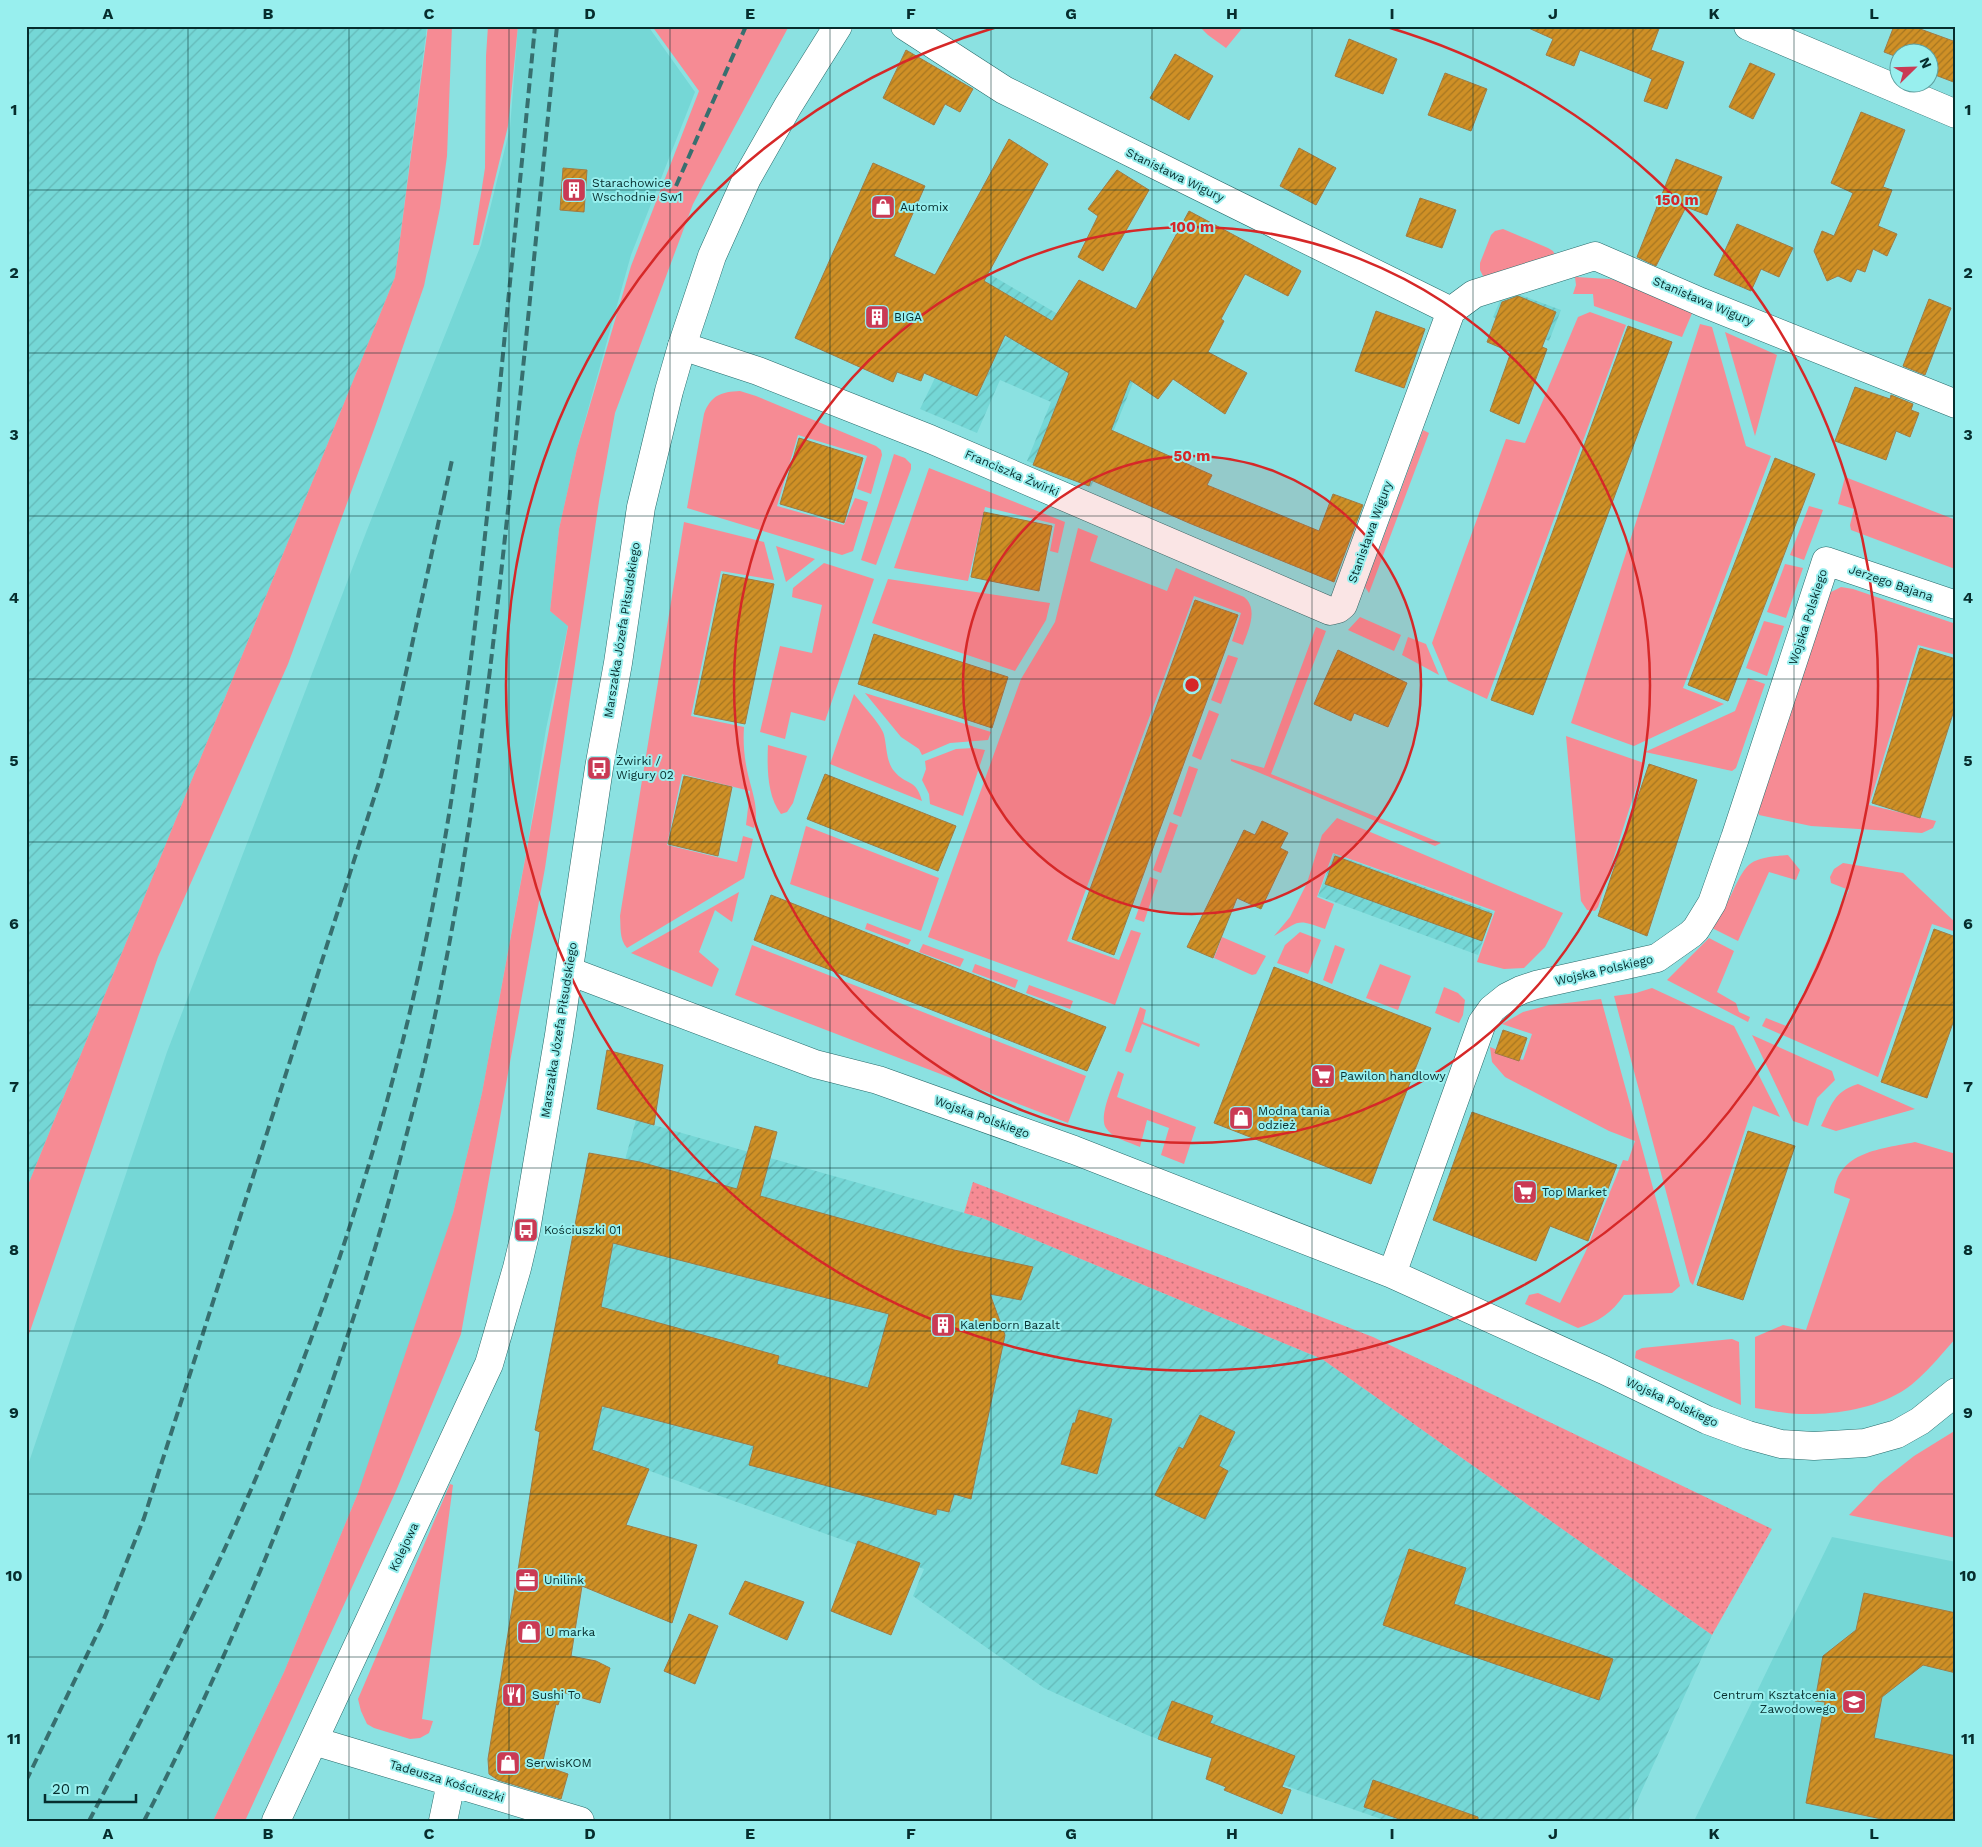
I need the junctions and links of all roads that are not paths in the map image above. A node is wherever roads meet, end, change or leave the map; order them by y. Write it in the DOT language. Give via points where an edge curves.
graph roads {
  1 [pos="905,26"];
  2 [pos="1748,26"];
  3 [pos="837,27"];
  4 [pos="1956,114"];
  5 [pos="1451,311"];
  6 [pos="682,346"];
  7 [pos="1956,404"];
  8 [pos="1826,561"];
  9 [pos="1956,605"];
  10 [pos="1338,609"];
  11 [pos="569,971"];
  12 [pos="517,1268"];
  13 [pos="1392,1274"];
  14 [pos="1956,1392"];
  15 [pos="314,1740"];
  16 [pos="452,1783"];
  17 [pos="276,1821"];
  18 [pos="443,1821"];
  19 [pos="580,1821"];
  1 -- 5 [label="street, Stanisława Wigury" via="1004,90"];
  2 -- 4 [label="street"];
  3 -- 6 [label="street, Marszałka Józefa Piłsudskiego" via="747,178 712,256"];
  5 -- 7 [label="street, Stanisława Wigury" via="1474,294 1596,256 1710,306"];
  5 -- 10 [label="street, Stanisława Wigury" via="1343,605"];
  6 -- 10 [label="street, Franciszka Żwirki" via="758,371 921,435 1283,592 1330,611"];
  6 -- 11 [label="street, Marszałka Józefa Piłsudskiego" via="641,507"];
  8 -- 9 [label="street, Jerzego Bajana"];
  8 -- 13 [label="street, Wojska Polskiego" via="1712,903 1691,934 1657,958 1536,984 1507,997 1492,1009 1482,1023"];
  11 -- 12 [label="street, Marszałka Józefa Piłsudskiego"];
  11 -- 13 [label="street, Wojska Polskiego" via="815,1064 878,1080 1074,1150"];
  12 -- 15 [label="street, Kolejowa" via="489,1364"];
  13 -- 14 [label="street, Wojska Polskiego" via="1706,1420 1781,1444 1839,1446 1889,1436 1920,1421"];
  15 -- 16 [label="street, Tadeusza Kościuszki"];
  15 -- 17 [label="street, Kolejowa"];
  16 -- 18 [label="street"];
  16 -- 19 [label="street, Tadeusza Kościuszki"];
}
